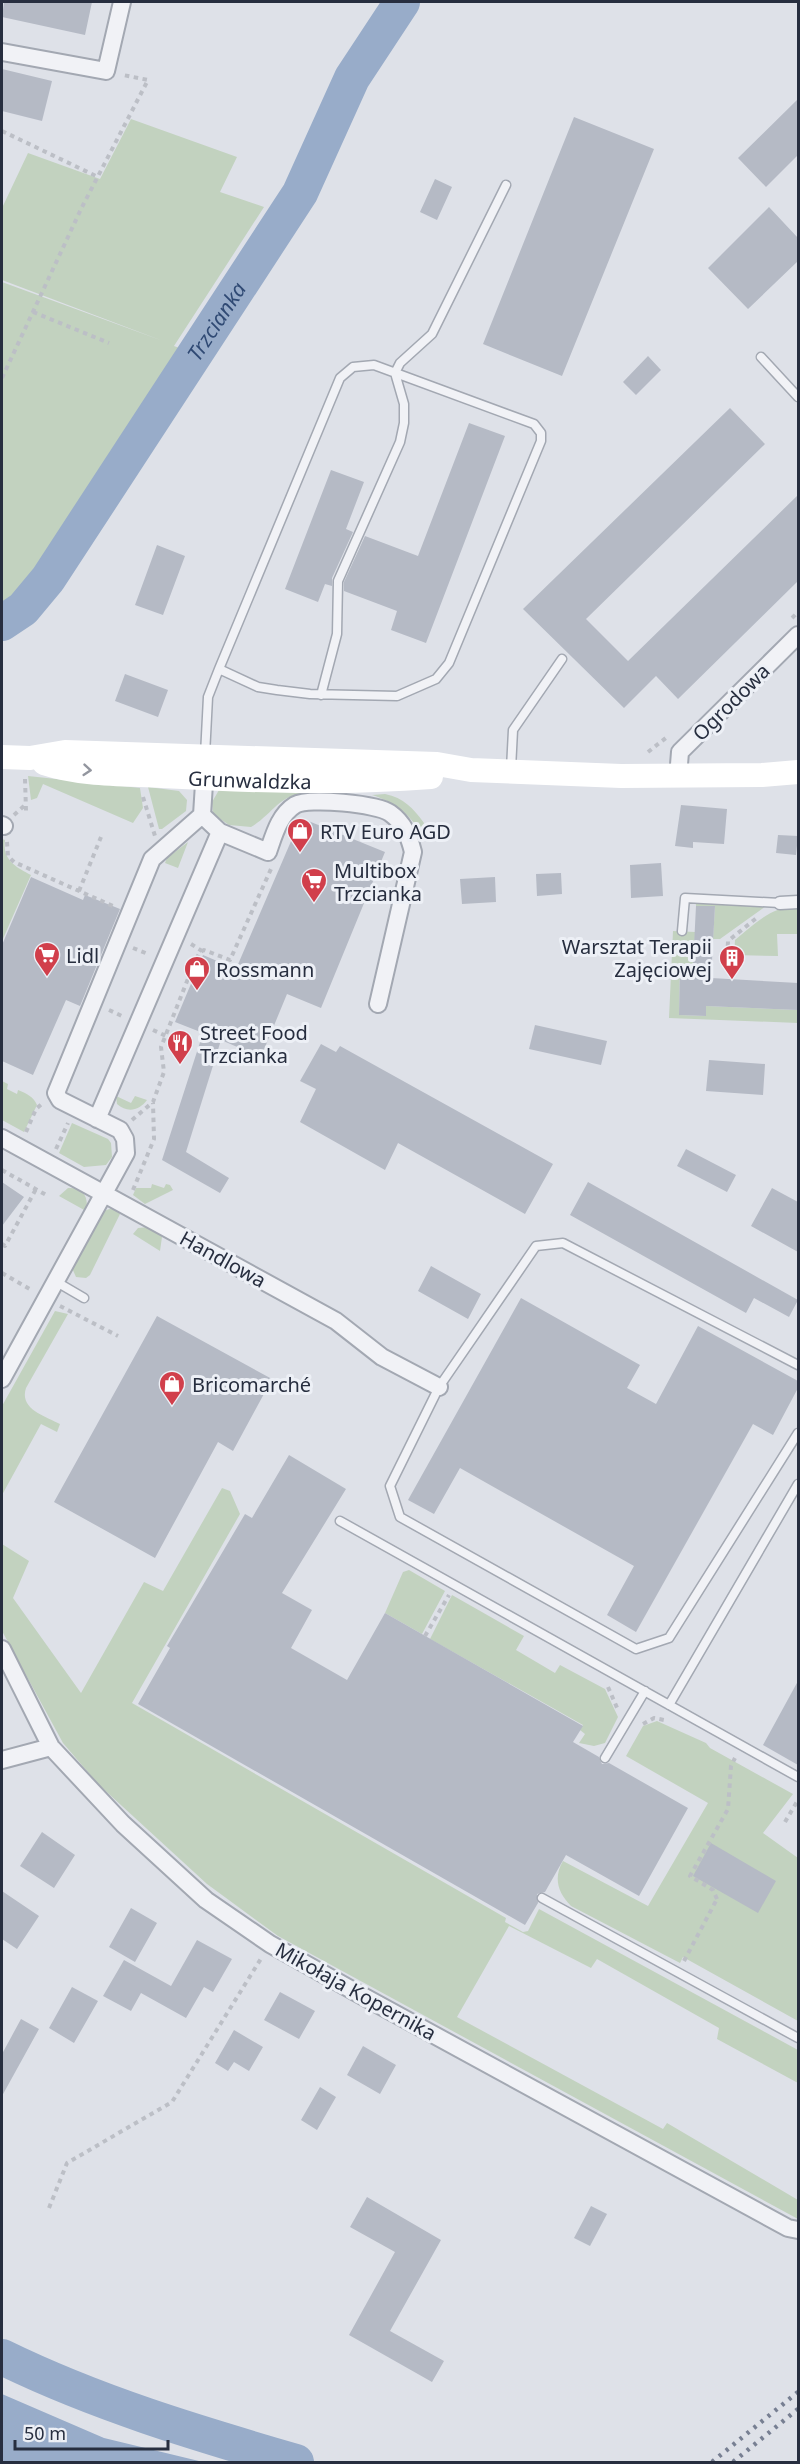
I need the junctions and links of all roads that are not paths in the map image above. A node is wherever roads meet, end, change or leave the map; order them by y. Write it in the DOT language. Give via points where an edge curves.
graph roads {
  1 [pos="122,2"];
  2 [pos="2,52"];
  3 [pos="506,185"];
  4 [pos="761,357"];
  5 [pos="395,373"];
  6 [pos="798,397"];
  7 [pos="798,635"];
  8 [pos="562,659"];
  9 [pos="219,669"];
  10 [pos="321,695"];
  11 [pos="2,757"];
  12 [pos="205,767"];
  13 [pos="471,770"];
  14 [pos="511,771"];
  15 [pos="798,772"];
  16 [pos="678,777"];
  17 [pos="202,815"];
  18 [pos="220,832"];
  19 [pos="798,902"];
  20 [pos="780,903"];
  21 [pos="681,931"];
  22 [pos="378,1004"];
  23 [pos="97,1119"];
  24 [pos="2,1138"];
  25 [pos="103,1193"];
  26 [pos="55,1281"];
  27 [pos="84,1298"];
  28 [pos="798,1365"];
  29 [pos="2,1379"];
  30 [pos="439,1387"];
  31 [pos="798,1433"];
  32 [pos="798,1484"];
  33 [pos="340,1521"];
  34 [pos="2,1649"];
  35 [pos="645,1691"];
  36 [pos="669,1704"];
  37 [pos="51,1747"];
  38 [pos="605,1758"];
  39 [pos="2,1760"];
  40 [pos="798,1777"];
  41 [pos="542,1898"];
  42 [pos="798,2038"];
  43 [pos="798,2230"];
  1 -- 2 [label="street" via="106,71"];
  3 -- 5 [label="lane" via="432,334 400,363"];
  4 -- 6 [label="lane"];
  5 -- 9 [label="lane" via="363,365 340,378"];
  5 -- 10 [label="lane" via="404,404 402,432 338,581 337,634"];
  5 -- 10 [label="lane" via="534,424 542,441 443,671 436,679 397,696"];
  7 -- 16 [label="street, Ogrodowa" via="680,752"];
  8 -- 14 [label="lane" via="513,730"];
  9 -- 10 [label="lane" via="258,687"];
  9 -- 12 [label="lane" via="208,697"];
  11 -- 12 [label="main road, Grunwaldzka" via="27,766 62,768"];
  12 -- 13 [label="main road, Grunwaldzka" via="396,763 453,765"];
  12 -- 13 [label="main road, Grunwaldzka" via="378,781"];
  12 -- 17 [label="street"];
  13 -- 14 [label="main road, Grunwaldzka"];
  14 -- 16 [label="main road, Grunwaldzka"];
  15 -- 16 [label="main road, Grunwaldzka"];
  17 -- 18 [label="street"];
  17 -- 23 [label="street" via="152,860 56,1093 60,1100"];
  18 -- 22 [label="street" via="268,852 286,812 298,803 373,806 388,811 401,823 413,852"];
  18 -- 23 [label="street"];
  19 -- 20 [label="street"];
  20 -- 21 [label="lane" via="685,898"];
  23 -- 25 [label="street" via="120,1130 125,1139 126,1153"];
  24 -- 25 [label="street, Handlowa"];
  25 -- 26 [label="street"];
  25 -- 30 [label="street, Handlowa" via="336,1321 382,1357"];
  26 -- 27 [label="lane"];
  26 -- 29 [label="street"];
  28 -- 30 [label="lane" via="563,1243 536,1246"];
  30 -- 31 [label="lane" via="390,1486 400,1517 636,1649 669,1638"];
  32 -- 36 [label="lane"];
  33 -- 35 [label="lane"];
  34 -- 37 [label="street, Mikołaja Kopernika"];
  35 -- 36 [label="lane"];
  35 -- 38 [label="lane"];
  36 -- 40 [label="lane"];
  37 -- 39 [label="street"];
  37 -- 43 [label="street, Mikołaja Kopernika" via="123,1824 198,1893 270,1944 788,2228"];
  41 -- 42 [label="lane"];
}
